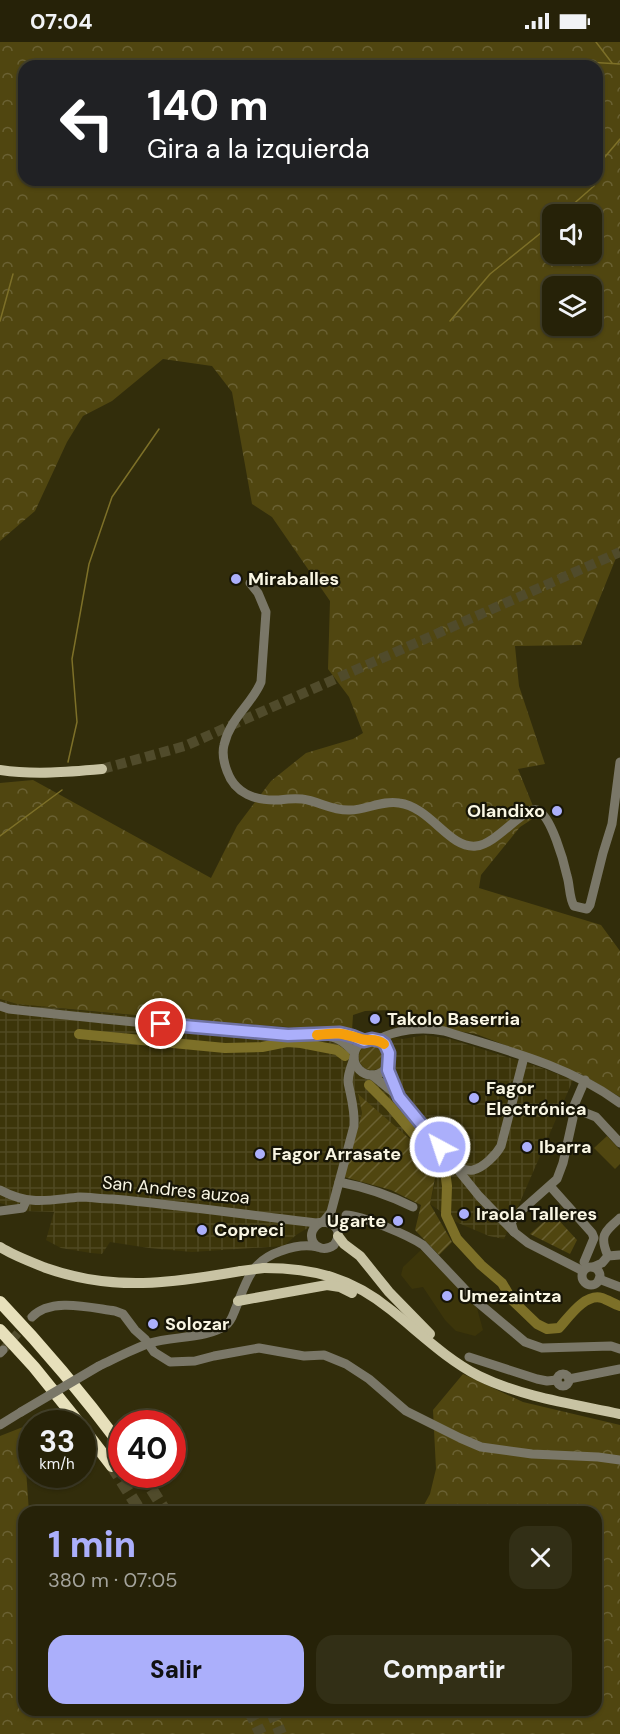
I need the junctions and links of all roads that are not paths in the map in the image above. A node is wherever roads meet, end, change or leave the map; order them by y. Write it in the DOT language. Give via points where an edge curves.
graph roads {
  1 [pos="250,583"];
  2 [pos="620,762"];
  3 [pos="102,769"];
  4 [pos="0,770"];
  5 [pos="0,1006"];
  6 [pos="402,1031"];
  7 [pos="316,1035"];
  8 [pos="376,1040"];
  9 [pos="364,1041"];
  10 [pos="389,1053"];
  11 [pos="354,1055"];
  12 [pos="527,1058"];
  13 [pos="388,1065"];
  14 [pos="368,1074"];
  15 [pos="585,1080"];
  16 [pos="351,1092"];
  17 [pos="399,1097"];
  18 [pos="620,1103"];
  19 [pos="573,1113"];
  20 [pos="620,1143"];
  21 [pos="457,1167"];
  22 [pos="477,1169"];
  23 [pos="339,1182"];
  24 [pos="472,1186"];
  25 [pos="550,1186"];
  26 [pos="0,1190"];
  27 [pos="26,1201"];
  28 [pos="337,1206"];
  29 [pos="413,1207"];
  30 [pos="0,1210"];
  31 [pos="346,1215"];
  32 [pos="620,1218"];
  33 [pos="322,1222"];
  34 [pos="312,1230"];
  35 [pos="336,1230"];
  36 [pos="514,1232"];
  37 [pos="317,1246"];
  38 [pos="0,1247"];
  39 [pos="291,1248"];
  40 [pos="616,1255"];
  41 [pos="583,1266"];
  42 [pos="593,1267"];
  43 [pos="599,1279"];
  44 [pos="585,1283"];
  45 [pos="620,1287"];
  46 [pos="577,1291"];
  47 [pos="238,1301"];
  48 [pos="0,1302"];
  49 [pos="32,1317"];
  50 [pos="0,1330"];
  51 [pos="430,1343"];
  52 [pos="148,1344"];
  53 [pos="620,1349"];
  54 [pos="469,1357"];
  55 [pos="466,1369"];
  56 [pos="620,1369"];
  57 [pos="69,1410"];
  58 [pos="620,1414"];
  59 [pos="0,1425"];
  60 [pos="108,1428"];
  61 [pos="96,1445"];
  62 [pos="620,1460"];
  63 [pos="108,1461"];
  1 -- 2 [label="street" via="266,612 261,682 230,728 223,747 233,784 249,795 278,800 300,798 337,810 402,803 425,813 461,843 473,846 488,843 532,809 542,813 556,841 574,906 587,909 612,824"];
  3 -- 4 [label="main road" via="21,773"];
  5 -- 7 [label="street" via="65,1016"];
  6 -- 8 [label="street"];
  6 -- 10 [label="street"];
  6 -- 12 [label="street" via="434,1029"];
  7 -- 9 [label="street" via="340,1033"];
  7 -- 11 [label="street" via="344,1041"];
  8 -- 9 [label="street"];
  8 -- 10 [label="street" via="385,1044"];
  9 -- 11 [label="street"];
  10 -- 13 [label="street"];
  11 -- 14 [label="street" via="357,1067"];
  11 -- 16 [label="street" via="348,1084"];
  12 -- 15 [label="street"];
  12 -- 22 [label="street" via="501,1146"];
  13 -- 14 [label="street" via="381,1072"];
  13 -- 17 [label="street"];
  14 -- 16 [label="street" via="355,1078"];
  14 -- 17 [label="street"];
  15 -- 18 [label="street"];
  15 -- 19 [label="street"];
  16 -- 23 [label="street" via="354,1126"];
  17 -- 21 [label="street"];
  19 -- 20 [label="street" via="596,1117"];
  19 -- 25 [label="street" via="557,1179"];
  21 -- 22 [label="street"];
  21 -- 24 [label="street"];
  22 -- 24 [label="street"];
  23 -- 28 [label="street"];
  23 -- 29 [label="street" via="367,1188"];
  23 -- 33 [label="street" via="331,1212"];
  24 -- 36 [label="street"];
  25 -- 36 [label="street" via="511,1222"];
  25 -- 41 [label="street" via="592,1233 594,1238"];
  26 -- 27 [label="street, San Andres auzoa"];
  27 -- 30 [label="street, San Andres auzoa" via="23,1208"];
  27 -- 33 [label="street, San Andres auzoa" via="82,1197"];
  28 -- 31 [label="street"];
  28 -- 35 [label="street"];
  31 -- 35 [label="street"];
  31 -- 53 [label="street" via="366,1219 423,1245 475,1300 525,1342 542,1348"];
  32 -- 40 [label="street" via="604,1235 603,1243"];
  33 -- 34 [label="street"];
  33 -- 35 [label="street, San Andres auzoa" via="330,1222"];
  34 -- 37 [label="street" via="311,1239"];
  34 -- 39 [label="street"];
  35 -- 37 [label="street" via="334,1245 326,1249"];
  35 -- 55 [label="main road" via="344,1244 360,1256 407,1312"];
  36 -- 41 [label="street" via="528,1243"];
  37 -- 39 [label="street"];
  38 -- 51 [label="main road, bridge" via="61,1273 122,1284 172,1282 264,1268 309,1271 361,1289"];
  39 -- 47 [label="street" via="264,1257 246,1280"];
  40 -- 42 [label="street"];
  41 -- 42 [label="street"];
  41 -- 44 [label="street"];
  42 -- 43 [label="street" via="600,1273"];
  43 -- 44 [label="street" via="593,1285"];
  43 -- 45 [label="street"];
  44 -- 46 [label="street"];
  47 -- 51 [label="main road" via="310,1287 340,1287"];
  47 -- 52 [label="street" via="228,1324 221,1328"];
  48 -- 60 [label="highway"];
  49 -- 52 [label="street" via="43,1309 58,1306 116,1311"];
  50 -- 57 [label="highway"];
  51 -- 55 [label="main road"];
  52 -- 59 [label="street, bridge" via="99,1366"];
  52 -- 62 [label="street" via="170,1362 259,1348 304,1356 324,1355 369,1379 406,1411 481,1447"];
  54 -- 56 [label="street" via="537,1379 556,1380 559,1386 567,1385 568,1379"];
  55 -- 58 [label="main road" via="529,1393"];
  61 -- 63 [label="highway"];
}
